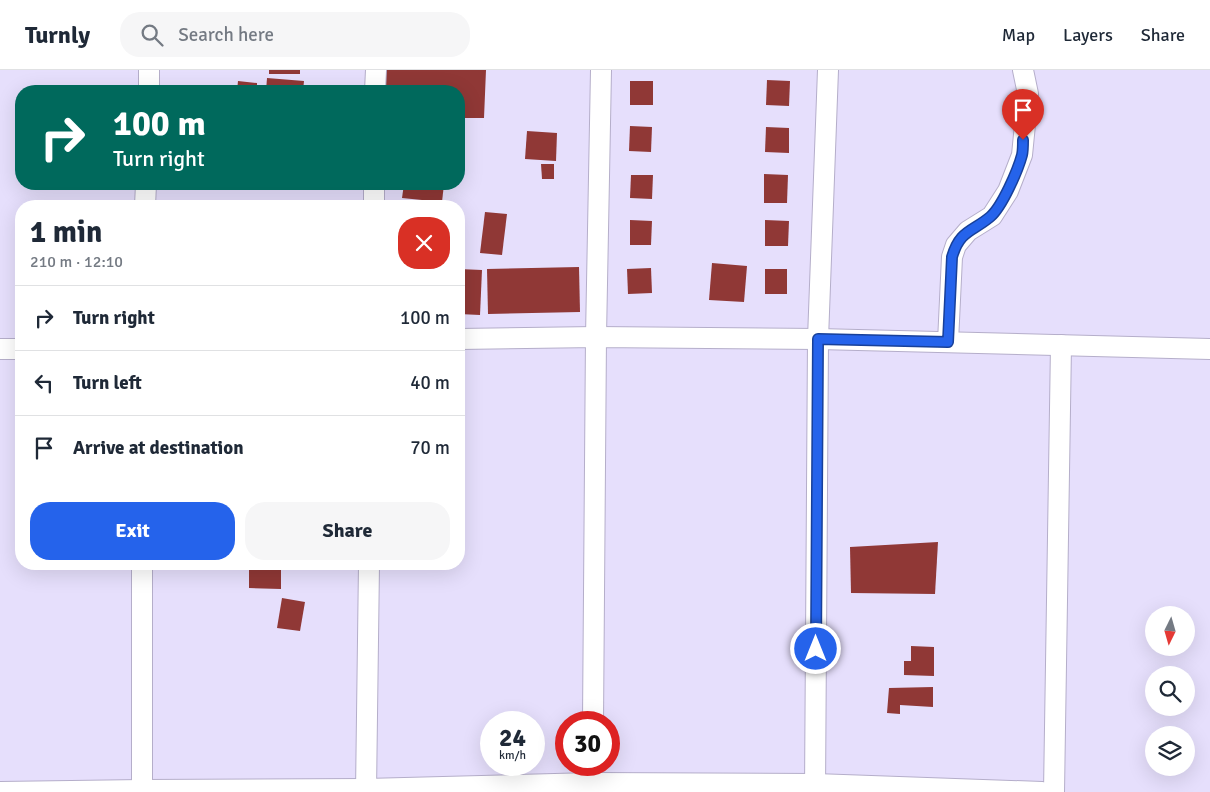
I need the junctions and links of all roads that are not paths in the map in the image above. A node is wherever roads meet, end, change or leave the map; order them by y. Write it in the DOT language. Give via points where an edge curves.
graph roads {
  1 [pos="149,70"];
  2 [pos="376,70"];
  3 [pos="601,70"];
  4 [pos="828,70"];
  5 [pos="1023,70"];
  6 [pos="149,85"];
  7 [pos="375,85"];
  8 [pos="596,337"];
  9 [pos="465,339"];
  10 [pos="818,339"];
  11 [pos="948,342"];
  12 [pos="1061,345"];
  13 [pos="0,349"];
  14 [pos="15,349"];
  15 [pos="1210,349"];
  16 [pos="142,570"];
  17 [pos="369,570"];
  18 [pos="593,711"];
  19 [pos="592,780"];
  20 [pos="815,788"];
  21 [pos="142,791"];
  22 [pos="366,791"];
  23 [pos="0,792"];
  24 [pos="1042,792"];
  25 [pos="1054,792"];
  1 -- 6 [label="street"];
  2 -- 7 [label="street"];
  3 -- 8 [label="street"];
  4 -- 10 [label="street"];
  5 -- 11 [label="street" via="1028,94 1022,155 1008,192 992,216 968,231 956,245 952,257"];
  8 -- 9 [label="street"];
  8 -- 10 [label="street"];
  8 -- 18 [label="street"];
  10 -- 11 [label="street"];
  10 -- 20 [label="street"];
  11 -- 12 [label="street"];
  12 -- 15 [label="street"];
  12 -- 25 [label="street"];
  13 -- 14 [label="street"];
  16 -- 21 [label="street"];
  17 -- 22 [label="street"];
  19 -- 20 [label="street"];
  19 -- 22 [label="street"];
  20 -- 24 [label="street"];
  21 -- 22 [label="street"];
  21 -- 23 [label="street"];
}
